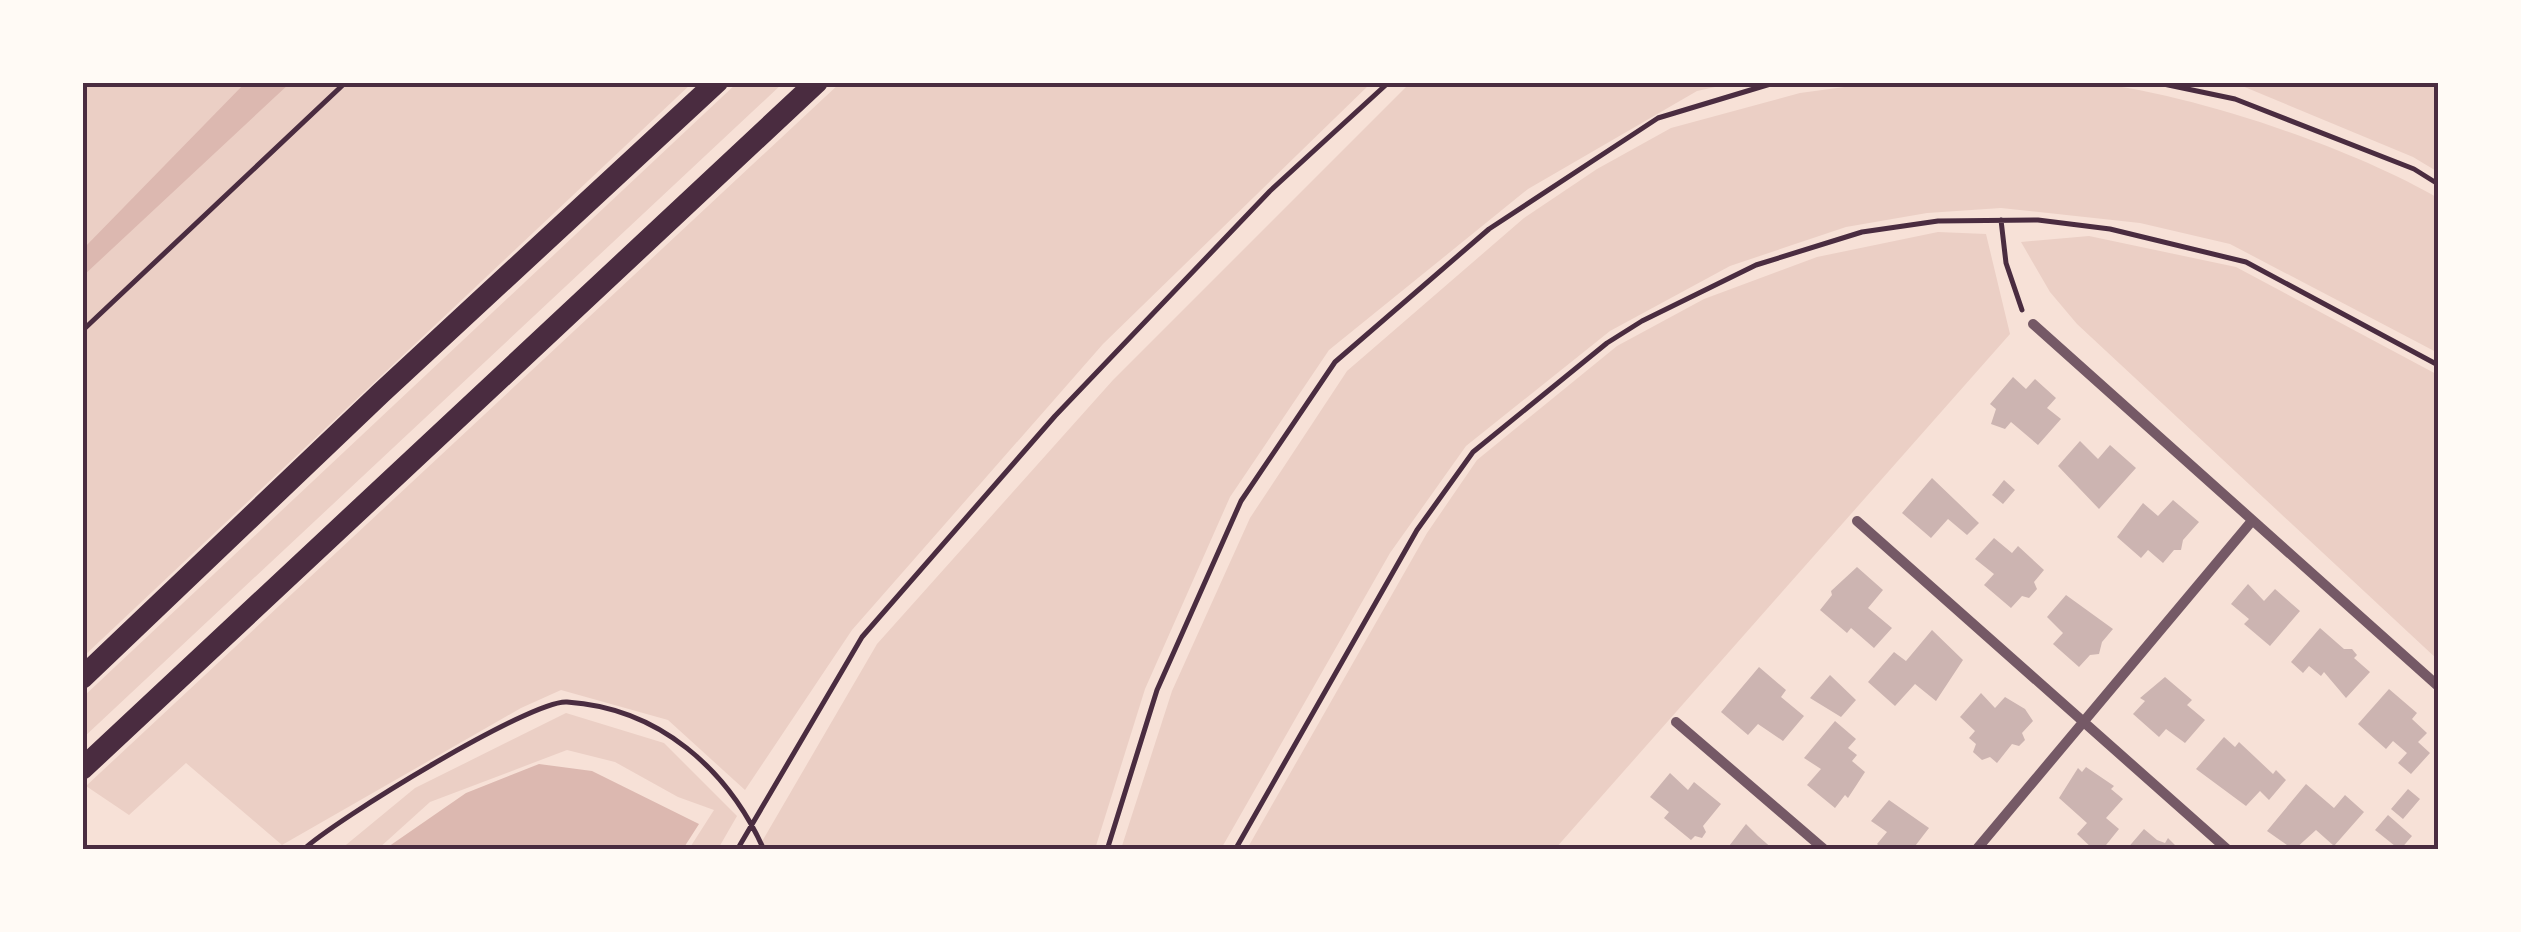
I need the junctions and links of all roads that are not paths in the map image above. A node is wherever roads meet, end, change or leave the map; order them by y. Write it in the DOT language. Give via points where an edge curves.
graph roads {
  1 [pos="717,82"];
  2 [pos="817,82"];
  3 [pos="2034,324"];
  4 [pos="1856,522"];
  5 [pos="2251,522"];
  6 [pos="82,678"];
  7 [pos="2438,686"];
  8 [pos="1676,722"];
  9 [pos="2082,723"];
  10 [pos="82,770"];
  11 [pos="1825,850"];
  12 [pos="1976,850"];
  13 [pos="2228,850"];
  1 -- 6 [label="highway"];
  2 -- 10 [label="highway"];
  3 -- 5 [label="street"];
  4 -- 9 [label="street"];
  5 -- 7 [label="street"];
  5 -- 9 [label="street"];
  8 -- 11 [label="street"];
  9 -- 12 [label="street"];
  9 -- 13 [label="street"];
}
